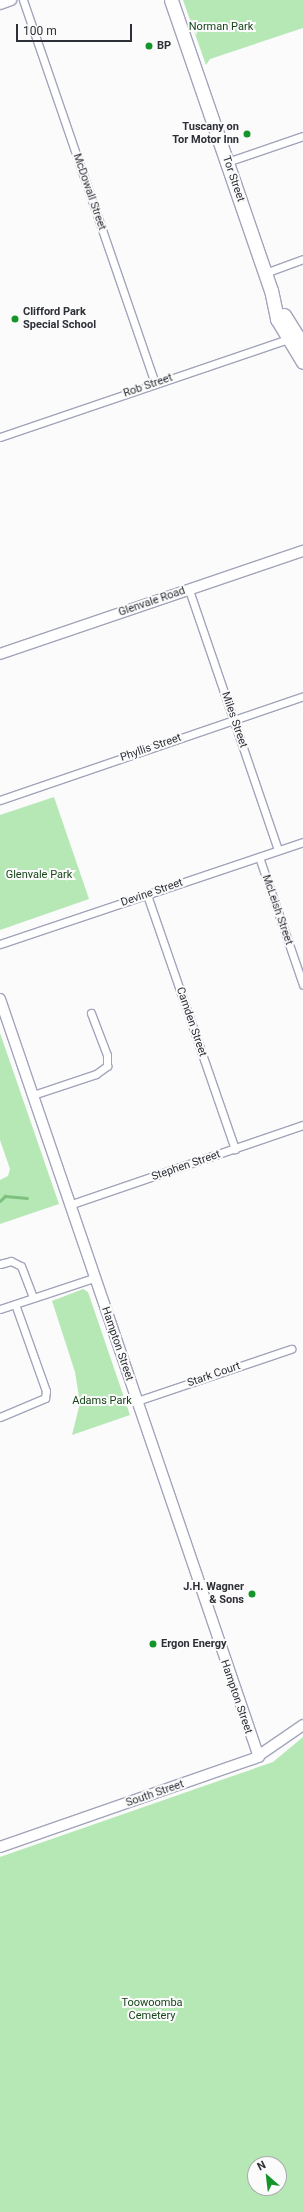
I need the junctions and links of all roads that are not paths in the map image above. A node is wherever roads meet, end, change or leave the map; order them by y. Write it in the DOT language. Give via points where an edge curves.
graph roads {
  1 [pos="11,0"];
  2 [pos="23,0"];
  3 [pos="170,0"];
  4 [pos="0,4"];
  5 [pos="303,136"];
  6 [pos="227,162"];
  7 [pos="303,259"];
  8 [pos="265,272"];
  9 [pos="295,340"];
  10 [pos="303,362"];
  11 [pos="155,384"];
  12 [pos="0,437"];
  13 [pos="303,551"];
  14 [pos="189,590"];
  15 [pos="0,654"];
  16 [pos="303,696"];
  17 [pos="234,719"];
  18 [pos="0,800"];
  19 [pos="303,842"];
  20 [pos="278,850"];
  21 [pos="259,857"];
  22 [pos="147,895"];
  23 [pos="0,944"];
  24 [pos="303,985"];
  25 [pos="0,999"];
  26 [pos="91,1013"];
  27 [pos="33,1095"];
  28 [pos="303,1126"];
  29 [pos="235,1149"];
  30 [pos="69,1205"];
  31 [pos="0,1264"];
  32 [pos="94,1278"];
  33 [pos="33,1298"];
  34 [pos="16,1304"];
  35 [pos="0,1309"];
  36 [pos="291,1349"];
  37 [pos="137,1401"];
  38 [pos="0,1417"];
  39 [pos="303,1725"];
  40 [pos="259,1757"];
  41 [pos="0,1847"];
  1 -- 4 [label="street"];
  2 -- 11 [label="street, McDowall Street"];
  3 -- 6 [label="highway, Tor Street"];
  5 -- 6 [label="street"];
  6 -- 8 [label="highway, Tor Street"];
  7 -- 8 [label="street"];
  8 -- 9 [label="highway, Tor Street"];
  9 -- 10 [label="highway, Tor Street"];
  9 -- 11 [label="street, Rob Street"];
  11 -- 12 [label="street, Rob Street"];
  13 -- 14 [label="street, Glenvale Road"];
  14 -- 15 [label="street, Glenvale Road"];
  14 -- 17 [label="street, Miles Street"];
  16 -- 17 [label="street, Phyllis Street"];
  17 -- 18 [label="street, Phyllis Street"];
  17 -- 20 [label="street, Miles Street"];
  19 -- 20 [label="street, Devine Street"];
  20 -- 21 [label="street, Devine Street"];
  21 -- 22 [label="street, Devine Street"];
  21 -- 24 [label="street, McLeish Street"];
  22 -- 23 [label="street, Devine Street"];
  22 -- 29 [label="street, Camden Street"];
  25 -- 27 [label="street, Hampton Street"];
  26 -- 27 [label="street" via="107,1055 107,1066 96,1074"];
  27 -- 30 [label="street, Hampton Street"];
  28 -- 29 [label="street, Stephen Street"];
  29 -- 30 [label="street, Stephen Street"];
  30 -- 32 [label="street, Hampton Street"];
  31 -- 33 [label="street" via="11,1261 21,1266"];
  32 -- 33 [label="street"];
  32 -- 37 [label="street, Hampton Street"];
  33 -- 34 [label="street"];
  34 -- 35 [label="street"];
  34 -- 38 [label="street" via="46,1391 45,1398"];
  36 -- 37 [label="street, Stark Court"];
  37 -- 40 [label="street, Hampton Street"];
  39 -- 40 [label="street, South Street"];
  40 -- 41 [label="street, South Street"];
}
